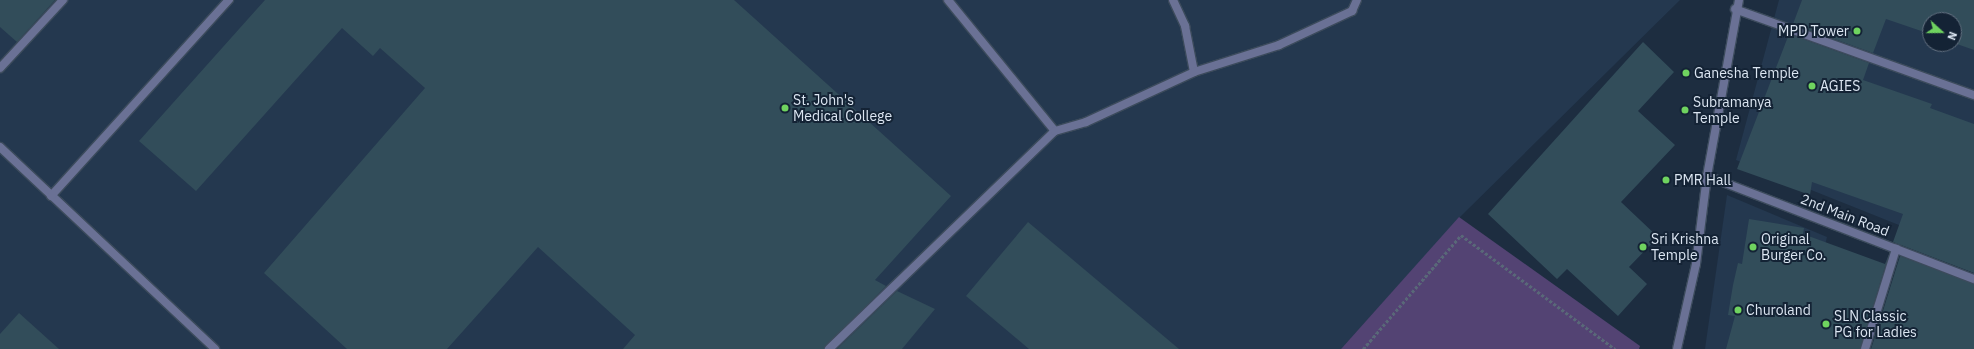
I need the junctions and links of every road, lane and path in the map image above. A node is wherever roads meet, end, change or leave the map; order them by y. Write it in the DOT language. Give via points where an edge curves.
graph roads {
  1 [pos="63,0"];
  2 [pos="228,0"];
  3 [pos="948,0"];
  4 [pos="1173,0"];
  5 [pos="1356,0"];
  6 [pos="1739,0"];
  7 [pos="1735,9"];
  8 [pos="0,68"];
  9 [pos="1194,72"];
  10 [pos="1974,95"];
  11 [pos="1055,131"];
  12 [pos="0,147"];
  13 [pos="1707,176"];
  14 [pos="51,196"];
  15 [pos="1896,249"];
  16 [pos="1974,279"];
  17 [pos="215,349"];
  18 [pos="829,349"];
  19 [pos="1363,349"];
  20 [pos="1615,349"];
  21 [pos="1677,349"];
  22 [pos="1865,349"];
  1 -- 8 [label="street"];
  2 -- 14 [label="street"];
  3 -- 11 [label="street"];
  4 -- 9 [label="street" via="1185,26"];
  5 -- 9 [label="street" via="1352,10 1279,45"];
  6 -- 7 [label="street"];
  7 -- 10 [label="street"];
  7 -- 13 [label="street"];
  9 -- 11 [label="street" via="1086,122"];
  11 -- 18 [label="street"];
  12 -- 14 [label="street"];
  13 -- 15 [label="street, 2nd Main Road"];
  13 -- 21 [label="street" via="1696,264"];
  14 -- 17 [label="street"];
  15 -- 16 [label="street, 2nd Main Road"];
  15 -- 22 [label="street"];
  19 -- 20 [label="path" via="1461,236"];
}
